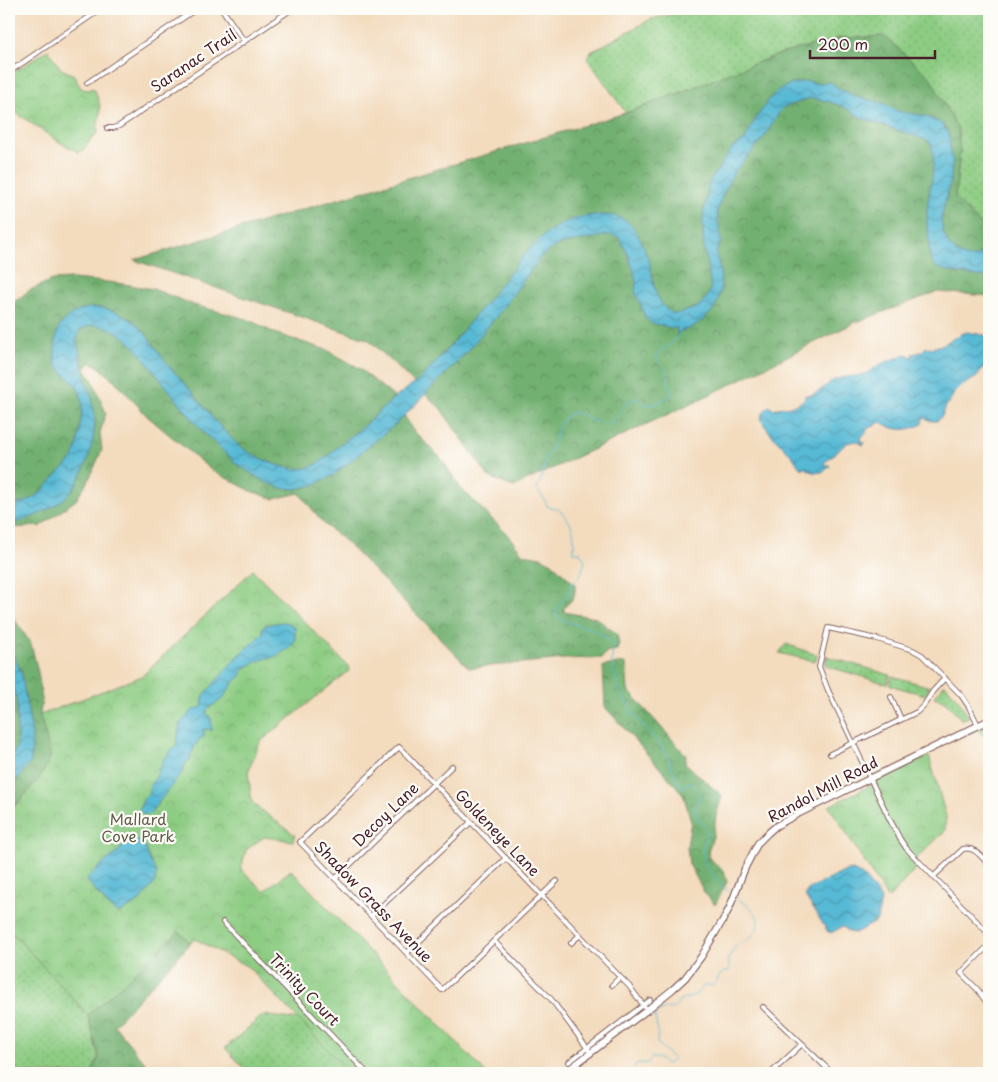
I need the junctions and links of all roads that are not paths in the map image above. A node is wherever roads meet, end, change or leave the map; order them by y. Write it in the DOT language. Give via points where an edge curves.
graph roads {
  1 [pos="102,9"];
  2 [pos="196,9"];
  3 [pos="222,9"];
  4 [pos="292,9"];
  5 [pos="244,41"];
  6 [pos="9,72"];
  7 [pos="87,83"];
  8 [pos="107,128"];
  9 [pos="945,678"];
  10 [pos="891,697"];
  11 [pos="901,719"];
  12 [pos="989,720"];
  13 [pos="978,725"];
  14 [pos="853,743"];
  15 [pos="399,747"];
  16 [pos="830,754"];
  17 [pos="452,766"];
  18 [pos="871,778"];
  19 [pos="434,783"];
  20 [pos="471,822"];
  21 [pos="506,858"];
  22 [pos="989,865"];
  23 [pos="934,876"];
  24 [pos="335,879"];
  25 [pos="557,881"];
  26 [pos="541,895"];
  27 [pos="371,916"];
  28 [pos="223,922"];
  29 [pos="989,934"];
  30 [pos="580,935"];
  31 [pos="494,941"];
  32 [pos="571,943"];
  33 [pos="989,945"];
  34 [pos="407,953"];
  35 [pos="620,977"];
  36 [pos="612,985"];
  37 [pos="650,1000"];
  38 [pos="989,1006"];
  39 [pos="763,1007"];
  40 [pos="645,1008"];
  41 [pos="802,1044"];
  42 [pos="589,1051"];
  43 [pos="569,1062"];
  44 [pos="368,1073"];
  45 [pos="567,1073"];
  46 [pos="771,1073"];
  47 [pos="832,1073"];
  1 -- 6 [label="street"];
  2 -- 7 [label="street"];
  3 -- 5 [label="street"];
  4 -- 5 [label="street, Saranac Trail"];
  5 -- 8 [label="street, Saranac Trail" via="118,126"];
  9 -- 11 [label="street" via="921,709"];
  9 -- 13 [label="street" via="966,703"];
  9 -- 14 [label="street" via="918,652 828,628 819,668"];
  10 -- 11 [label="street"];
  11 -- 14 [label="street"];
  12 -- 13 [label="main road, Randol Mill Road"];
  13 -- 18 [label="main road, Randol Mill Road"];
  14 -- 16 [label="street"];
  14 -- 18 [label="street"];
  15 -- 19 [label="street, Goldeneye Lane"];
  15 -- 24 [label="street, Shadow Grass Avenue" via="300,842"];
  17 -- 19 [label="street, Decoy Lane"];
  18 -- 23 [label="street" via="900,839"];
  18 -- 40 [label="main road, Randol Mill Road" via="794,816 762,838 745,868 729,909 694,967 673,989"];
  19 -- 20 [label="street, Goldeneye Lane"];
  19 -- 24 [label="street, Decoy Lane"];
  20 -- 21 [label="street, Goldeneye Lane"];
  20 -- 27 [label="street"];
  21 -- 26 [label="street, Goldeneye Lane"];
  21 -- 34 [label="street"];
  22 -- 23 [label="street" via="969,847"];
  23 -- 29 [label="street"];
  24 -- 27 [label="street, Shadow Grass Avenue"];
  25 -- 26 [label="street"];
  26 -- 30 [label="street, Goldeneye Lane"];
  26 -- 31 [label="street"];
  27 -- 34 [label="street, Shadow Grass Avenue"];
  28 -- 44 [label="street, Trinity Court"];
  30 -- 32 [label="street"];
  30 -- 35 [label="street, Goldeneye Lane"];
  31 -- 34 [label="street, Shadow Grass Avenue" via="442,990"];
  31 -- 42 [label="street" via="550,999"];
  33 -- 38 [label="street" via="960,973"];
  35 -- 36 [label="street"];
  35 -- 40 [label="street, Goldeneye Lane"];
  37 -- 40 [label="street, Randol Mill Road"];
  39 -- 41 [label="street"];
  40 -- 42 [label="main road, Randol Mill Road"];
  41 -- 46 [label="street"];
  41 -- 47 [label="street"];
  42 -- 43 [label="street, Randol Mill Road"];
  42 -- 45 [label="main road, Randol Mill Road"];
}
